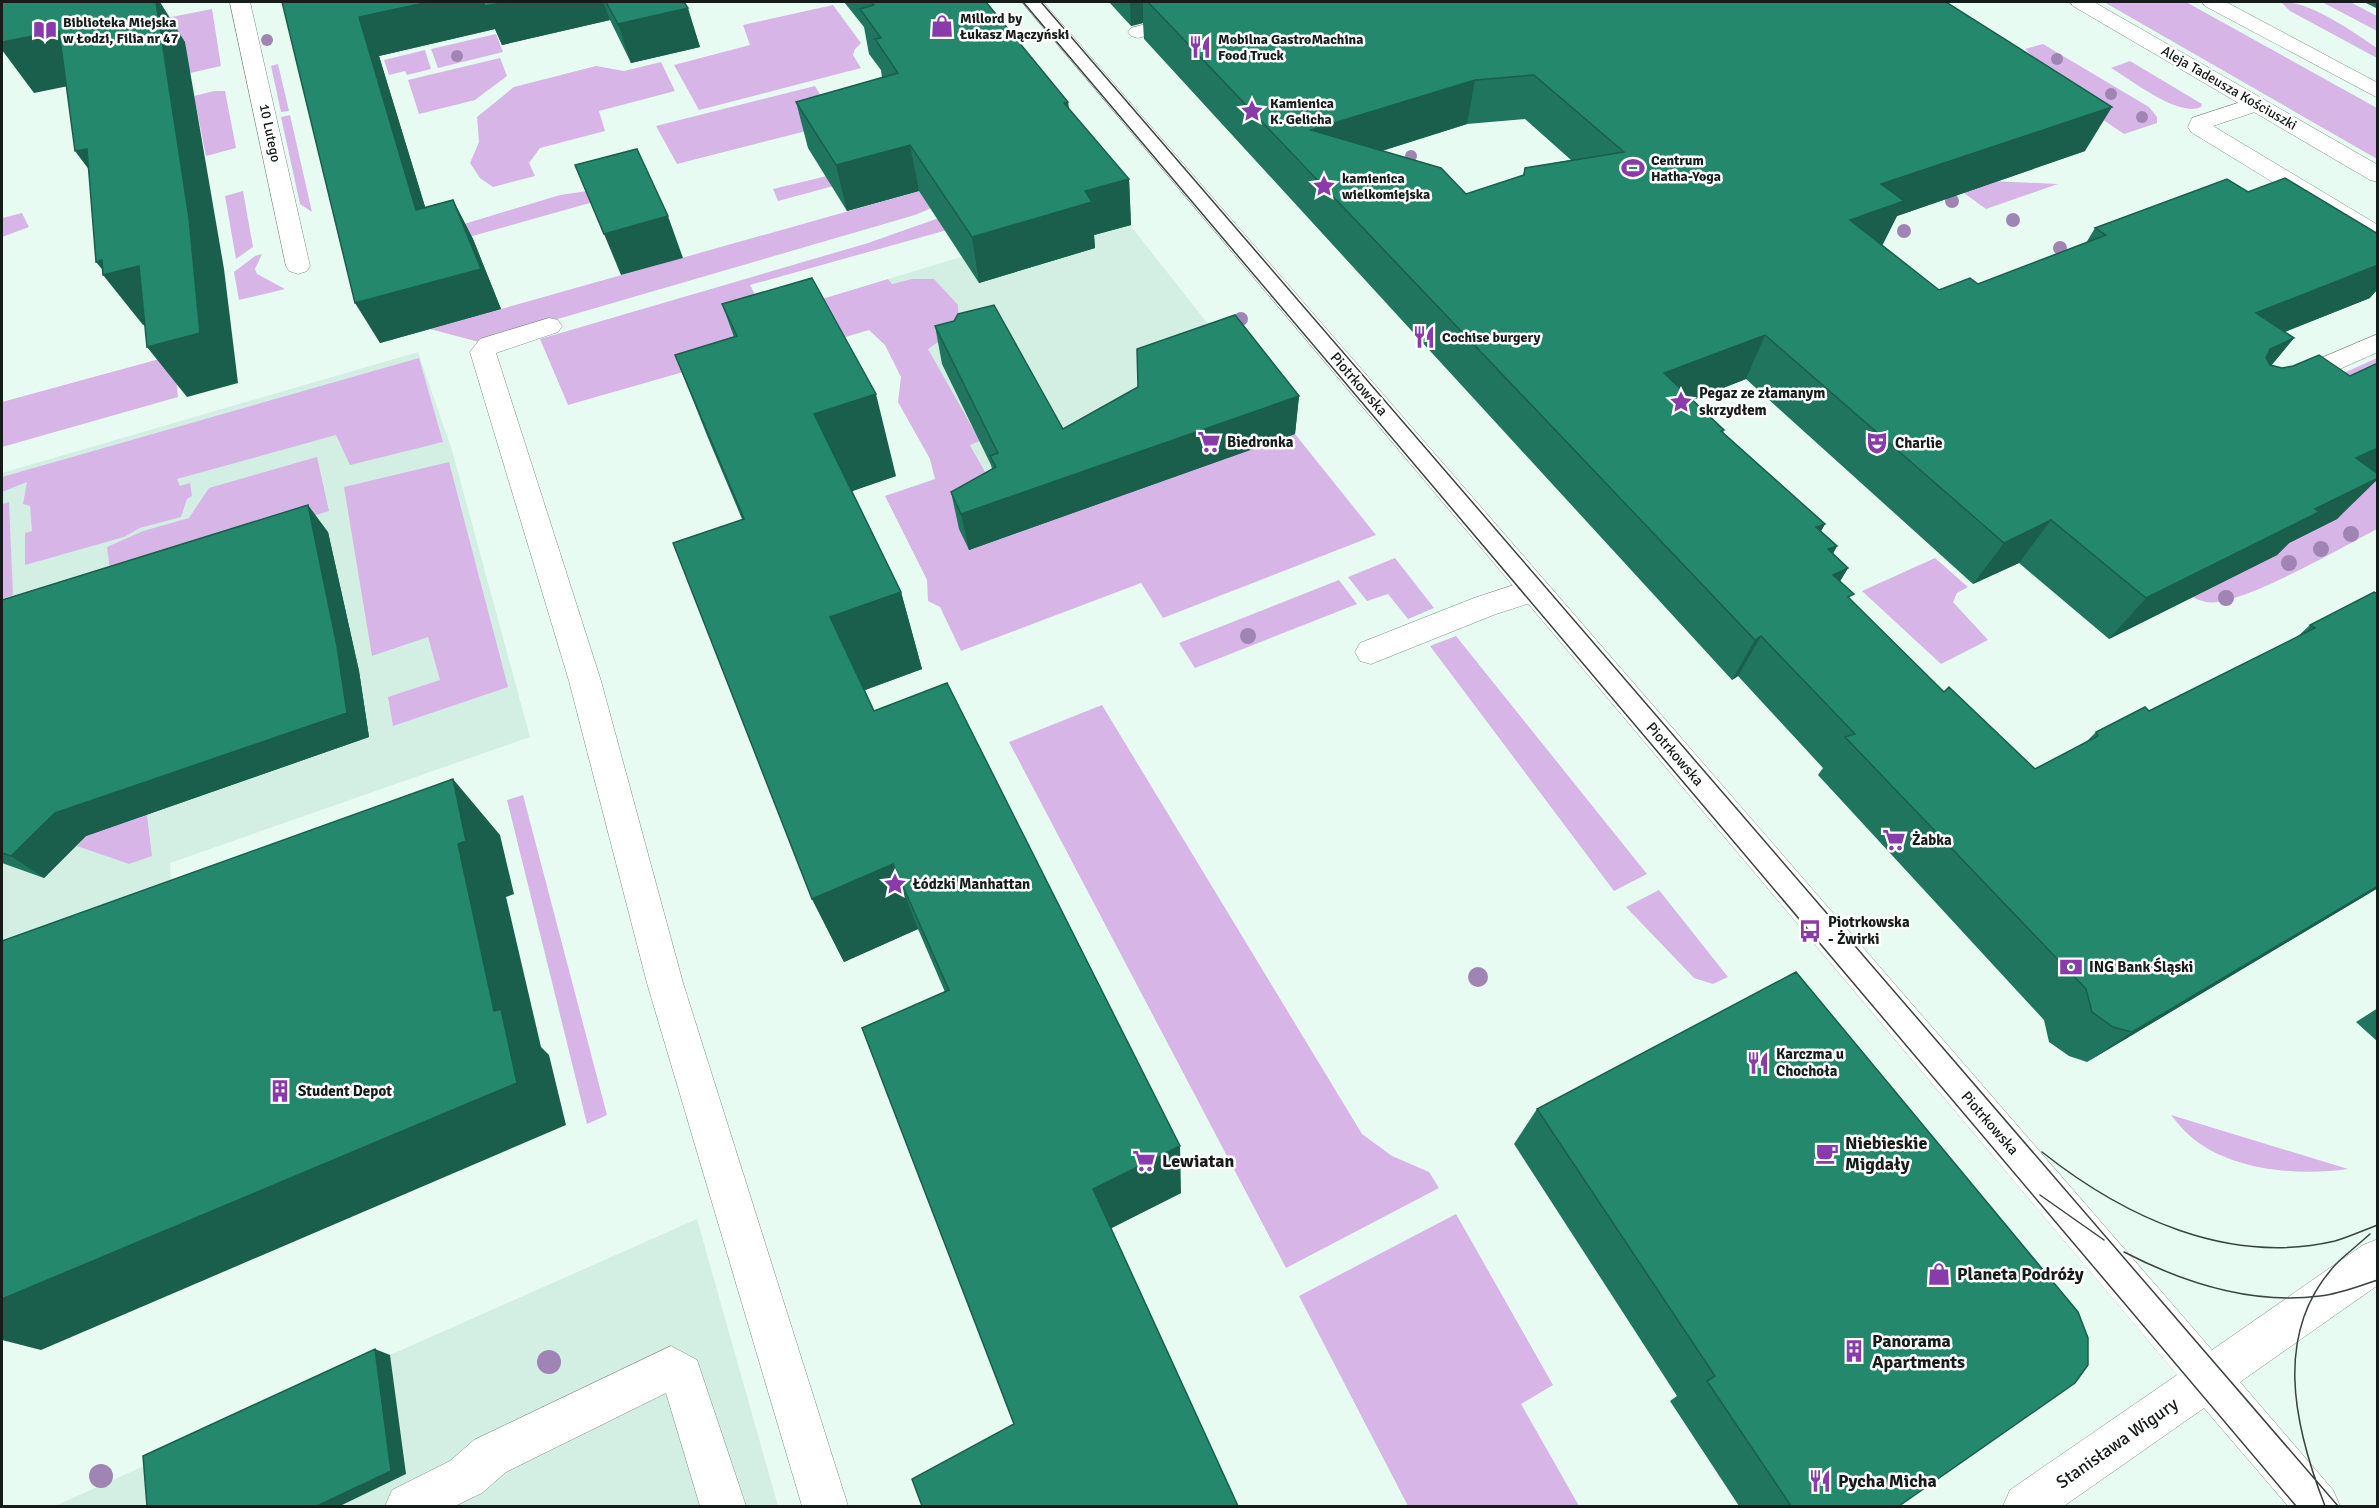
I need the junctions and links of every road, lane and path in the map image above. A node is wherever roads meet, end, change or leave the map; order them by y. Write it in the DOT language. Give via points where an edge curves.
graph roads {
  1 [pos="240,2"];
  2 [pos="1032,2"];
  3 [pos="1254,2"];
  4 [pos="2080,2"];
  5 [pos="2212,2"];
  6 [pos="1138,32"];
  7 [pos="2378,92"];
  8 [pos="2256,104"];
  9 [pos="2378,174"];
  10 [pos="2378,236"];
  11 [pos="298,266"];
  12 [pos="549,326"];
  13 [pos="2378,342"];
  14 [pos="2263,392"];
  15 [pos="1535,590"];
  16 [pos="1371,652"];
  17 [pos="2378,1260"];
  18 [pos="2209,1379"];
  19 [pos="408,1506"];
  20 [pos="723,1506"];
  21 [pos="825,1506"];
  22 [pos="2026,1506"];
  23 [pos="2317,1506"];
  1 -- 11 [label="street, 10 Lutego"];
  2 -- 15 [label="street, Piotrkowska"];
  3 -- 6 [label="street"];
  4 -- 8 [label="street, Aleja Tadeusza Kościuszki"];
  5 -- 7 [label="street"];
  8 -- 9 [label="street, Aleja Tadeusza Kościuszki"];
  8 -- 10 [label="street" via="2200,123 2199,127"];
  12 -- 21 [label="street" via="489,345 483,352 566,617 638,889"];
  13 -- 14 [label="street"];
  15 -- 16 [label="street"];
  15 -- 18 [label="street, Piotrkowska"];
  17 -- 18 [label="street, Stanisława Wigury"];
  18 -- 22 [label="street, Stanisława Wigury"];
  18 -- 23 [label="street, Piotrkowska"];
  19 -- 20 [label="street" via="466,1477 490,1456 671,1368 682,1375"];
}
